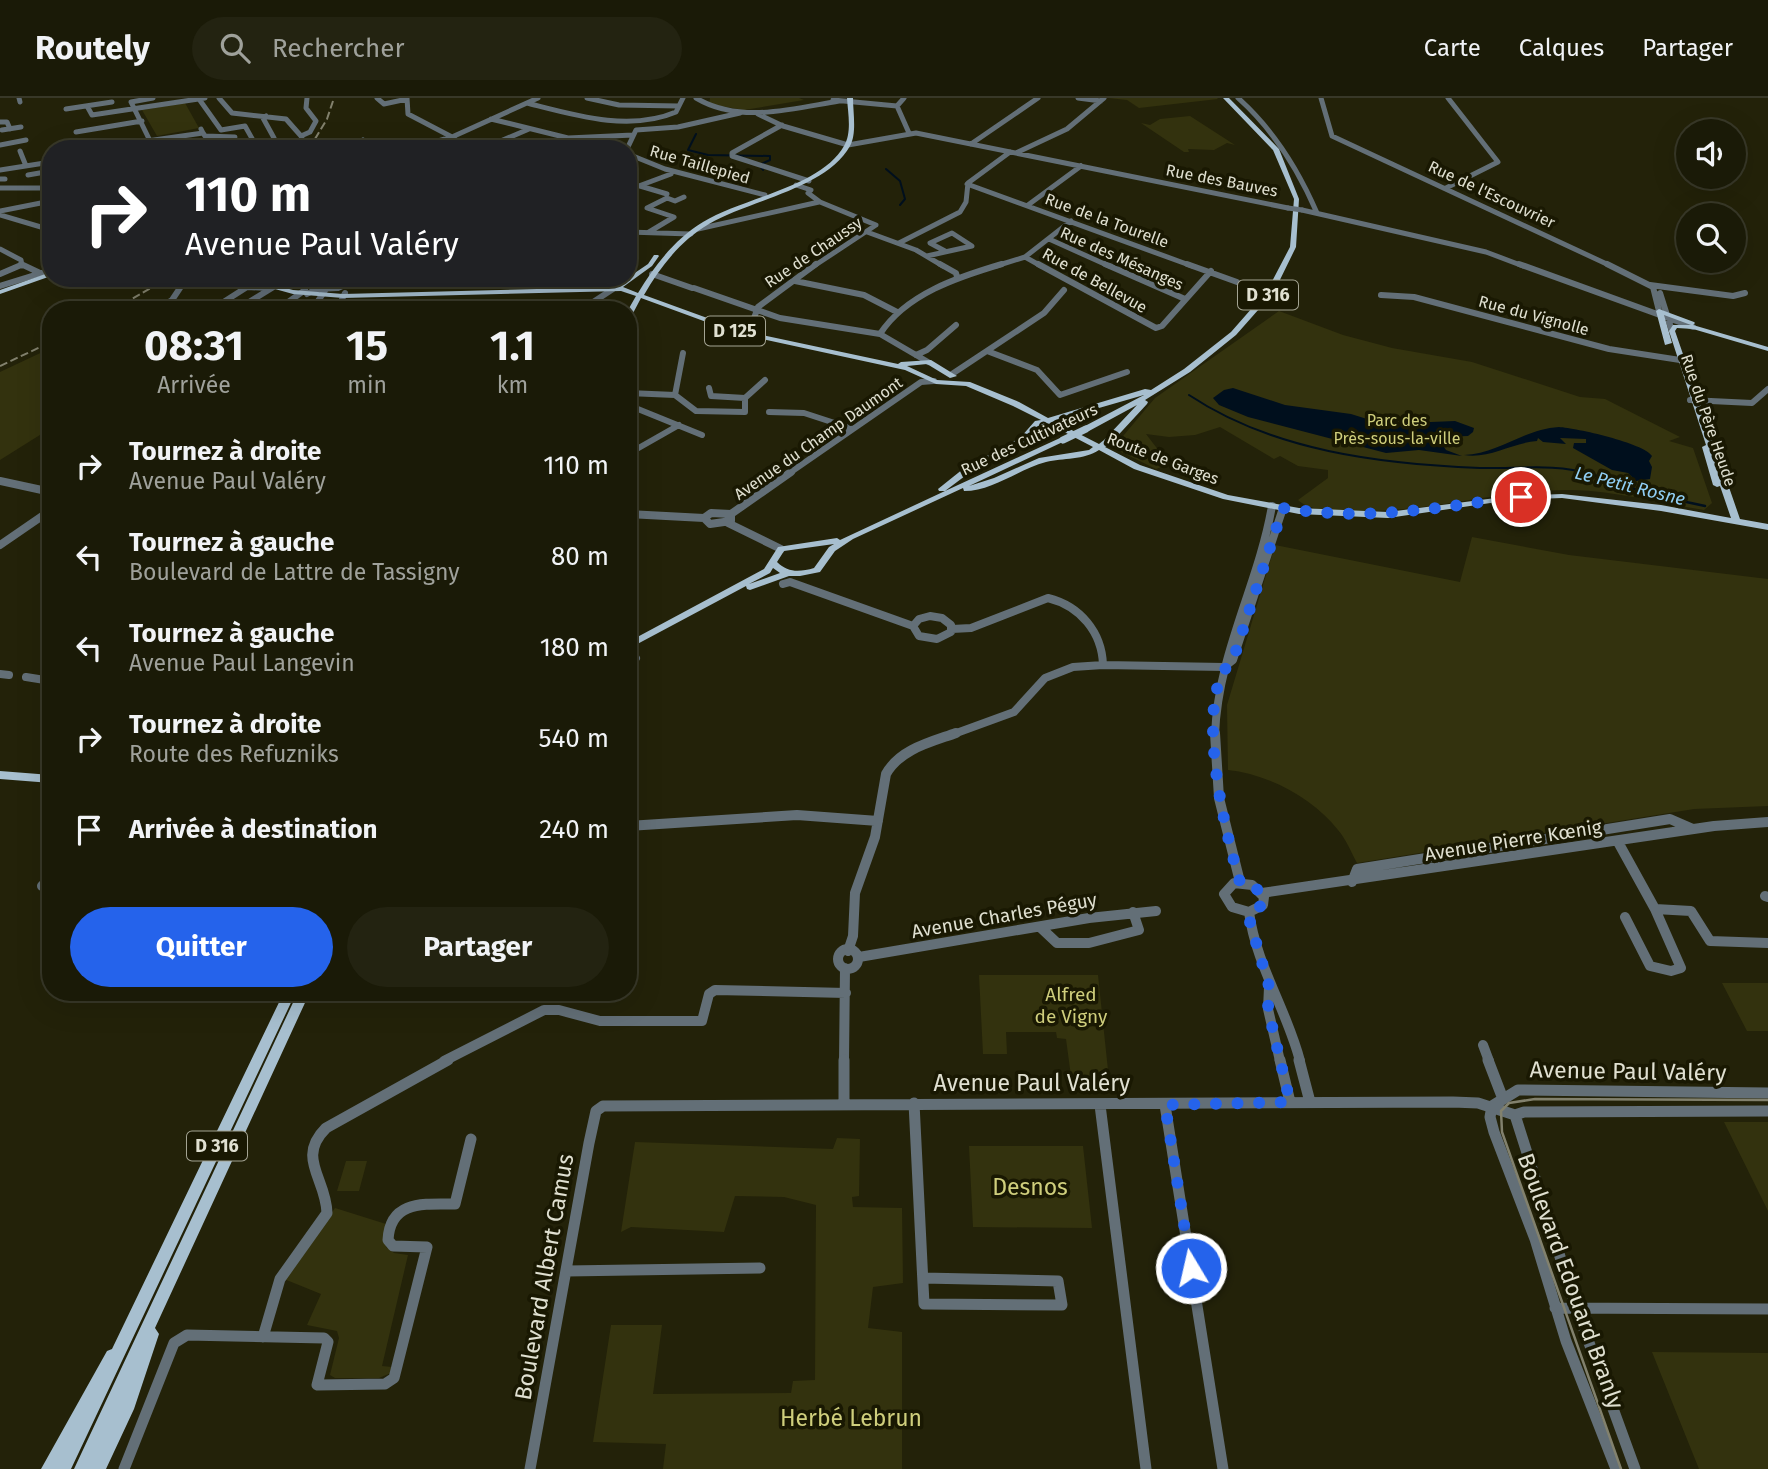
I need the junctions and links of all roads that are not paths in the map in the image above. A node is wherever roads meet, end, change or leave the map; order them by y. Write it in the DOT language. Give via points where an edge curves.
graph roads {
  1 [pos="153,98"];
  2 [pos="219,98"];
  3 [pos="307,98"];
  4 [pos="377,98"];
  5 [pos="538,98"];
  6 [pos="587,98"];
  7 [pos="682,98"];
  8 [pos="696,98"];
  9 [pos="710,98"];
  10 [pos="820,98"];
  11 [pos="904,98"];
  12 [pos="1038,98"];
  13 [pos="1078,98"];
  14 [pos="1224,98"];
  15 [pos="1238,98"];
  16 [pos="1321,98"];
  17 [pos="1448,98"];
  18 [pos="202,99"];
  19 [pos="407,99"];
  20 [pos="850,99"];
  21 [pos="1102,100"];
  22 [pos="828,101"];
  23 [pos="113,102"];
  24 [pos="527,103"];
  25 [pos="87,106"];
  26 [pos="678,106"];
  27 [pos="710,106"];
  28 [pos="897,106"];
  29 [pos="66,109"];
  30 [pos="135,110"];
  31 [pos="748,113"];
  32 [pos="758,114"];
  33 [pos="266,116"];
  34 [pos="491,119"];
  35 [pos="634,119"];
  36 [pos="142,121"];
  37 [pos="0,122"];
  38 [pos="782,125"];
  39 [pos="21,127"];
  40 [pos="529,129"];
  41 [pos="2,130"];
  42 [pos="12,132"];
  43 [pos="76,132"];
  44 [pos="635,132"];
  45 [pos="909,133"];
  46 [pos="235,136"];
  47 [pos="301,136"];
  48 [pos="453,136"];
  49 [pos="151,138"];
  50 [pos="274,138"];
  51 [pos="125,139"];
  52 [pos="26,140"];
  53 [pos="143,140"];
  54 [pos="253,140"];
  55 [pos="303,140"];
  56 [pos="440,140"];
  57 [pos="457,140"];
  58 [pos="503,140"];
  59 [pos="631,140"];
  60 [pos="16,142"];
  61 [pos="971,144"];
  62 [pos="0,145"];
  63 [pos="848,145"];
  64 [pos="20,151"];
  65 [pos="1017,153"];
  66 [pos="637,159"];
  67 [pos="42,163"];
  68 [pos="26,166"];
  69 [pos="1081,166"];
  70 [pos="0,170"];
  71 [pos="42,173"];
  72 [pos="671,174"];
  73 [pos="28,175"];
  74 [pos="808,181"];
  75 [pos="967,184"];
  76 [pos="796,185"];
  77 [pos="640,186"];
  78 [pos="637,187"];
  79 [pos="0,188"];
  80 [pos="42,188"];
  81 [pos="1446,188"];
  82 [pos="667,194"];
  83 [pos="765,195"];
  84 [pos="684,197"];
  85 [pos="819,202"];
  86 [pos="42,203"];
  87 [pos="1028,205"];
  88 [pos="0,213"];
  89 [pos="1317,213"];
  90 [pos="1071,221"];
  91 [pos="42,227"];
  92 [pos="698,229"];
  93 [pos="637,232"];
  94 [pos="649,232"];
  95 [pos="867,232"];
  96 [pos="691,234"];
  97 [pos="1049,239"];
  98 [pos="899,243"];
  99 [pos="0,249"];
  100 [pos="945,251"];
  101 [pos="927,257"];
  102 [pos="1025,257"];
  103 [pos="21,265"];
  104 [pos="1211,271"];
  105 [pos="40,273"];
  106 [pos="0,274"];
  107 [pos="637,274"];
  108 [pos="652,274"];
  109 [pos="956,275"];
  110 [pos="42,276"];
  111 [pos="794,281"];
  112 [pos="1237,282"];
  113 [pos="1586,286"];
  114 [pos="1653,286"];
  115 [pos="247,287"];
  116 [pos="247,287"];
  117 [pos="273,287"];
  118 [pos="180,288"];
  119 [pos="324,288"];
  120 [pos="616,288"];
  121 [pos="1064,289"];
  122 [pos="0,290"];
  123 [pos="306,292"];
  124 [pos="641,293"];
  125 [pos="1745,293"];
  126 [pos="344,295"];
  127 [pos="1381,295"];
  128 [pos="1733,296"];
  129 [pos="1185,299"];
  130 [pos="170,301"];
  131 [pos="225,301"];
  132 [pos="250,301"];
  133 [pos="292,301"];
  134 [pos="341,301"];
  135 [pos="595,301"];
  136 [pos="637,301"];
  137 [pos="658,302"];
  138 [pos="1657,302"];
  139 [pos="1745,303"];
  140 [pos="1641,304"];
  141 [pos="637,306"];
  142 [pos="757,312"];
  143 [pos="897,312"];
  144 [pos="1665,315"];
  145 [pos="956,325"];
  146 [pos="1693,327"];
  147 [pos="1672,331"];
  148 [pos="749,332"];
  149 [pos="877,334"];
  150 [pos="1730,338"];
  151 [pos="1768,349"];
  152 [pos="987,351"];
  153 [pos="684,354"];
  154 [pos="1677,359"];
  155 [pos="915,362"];
  156 [pos="1127,372"];
  157 [pos="951,375"];
  158 [pos="921,379"];
  159 [pos="765,380"];
  160 [pos="709,388"];
  161 [pos="1768,388"];
  162 [pos="637,393"];
  163 [pos="1150,393"];
  164 [pos="676,395"];
  165 [pos="744,398"];
  166 [pos="1693,401"];
  167 [pos="637,409"];
  168 [pos="769,412"];
  169 [pos="1045,420"];
  170 [pos="678,425"];
  171 [pos="853,429"];
  172 [pos="702,435"];
  173 [pos="637,449"];
  174 [pos="1097,449"];
  175 [pos="0,481"];
  176 [pos="42,490"];
  177 [pos="1621,502"];
  178 [pos="1724,505"];
  179 [pos="1278,507"];
  180 [pos="914,508"];
  181 [pos="637,514"];
  182 [pos="1704,515"];
  183 [pos="42,516"];
  184 [pos="730,519"];
  185 [pos="1736,522"];
  186 [pos="1768,529"];
  187 [pos="850,537"];
  188 [pos="0,545"];
  189 [pos="808,545"];
  190 [pos="781,549"];
  191 [pos="825,557"];
  192 [pos="774,564"];
  193 [pos="788,573"];
  194 [pos="783,584"];
  195 [pos="701,606"];
  196 [pos="914,626"];
  197 [pos="952,629"];
  198 [pos="637,641"];
  199 [pos="1103,665"];
  200 [pos="1224,667"];
  201 [pos="26,677"];
  202 [pos="42,680"];
  203 [pos="0,775"];
  204 [pos="42,778"];
  205 [pos="878,821"];
  206 [pos="1768,822"];
  207 [pos="637,825"];
  208 [pos="1693,830"];
  209 [pos="1618,842"];
  210 [pos="1240,882"];
  211 [pos="1352,882"];
  212 [pos="1262,892"];
  213 [pos="1656,909"];
  214 [pos="1156,911"];
  215 [pos="1133,912"];
  216 [pos="1250,912"];
  217 [pos="1625,917"];
  218 [pos="1040,927"];
  219 [pos="1768,943"];
  220 [pos="848,951"];
  221 [pos="859,957"];
  222 [pos="845,968"];
  223 [pos="1269,986"];
  224 [pos="846,993"];
  225 [pos="285,1001"];
  226 [pos="300,1001"];
  227 [pos="1483,1045"];
  228 [pos="1768,1093"];
  229 [pos="845,1102"];
  230 [pos="1290,1102"];
  231 [pos="1310,1102"];
  232 [pos="613,1103"];
  233 [pos="1497,1103"];
  234 [pos="914,1104"];
  235 [pos="1100,1105"];
  236 [pos="1165,1105"];
  237 [pos="1768,1111"];
  238 [pos="1514,1115"];
  239 [pos="471,1139"];
  240 [pos="760,1268"];
  241 [pos="567,1271"];
  242 [pos="923,1278"];
  243 [pos="163,1298"];
  244 [pos="145,1300"];
  245 [pos="1576,1307"];
  246 [pos="1555,1308"];
  247 [pos="1768,1309"];
  248 [pos="263,1337"];
  249 [pos="49,1469"];
  250 [pos="63,1469"];
  251 [pos="82,1469"];
  252 [pos="98,1469"];
  253 [pos="124,1469"];
  254 [pos="530,1469"];
  255 [pos="1146,1469"];
  256 [pos="1223,1469"];
  257 [pos="1616,1469"];
  258 [pos="1634,1469"];
  1 -- 30 [label="street" via="131,102"];
  2 -- 33 [label="street" via="232,114"];
  3 -- 47 [label="street" via="305,106 315,123"];
  4 -- 19 [label="street" via="384,104"];
  5 -- 24 [label="street"];
  6 -- 26 [label="street" via="619,105"];
  7 -- 26 [label="street"];
  8 -- 27 [label="street"];
  9 -- 27 [label="street"];
  10 -- 22 [label="street"];
  11 -- 28 [label="street"];
  12 -- 61 [label="street"];
  13 -- 21 [label="street"];
  14 -- 163 [label="main road, Rue des Cultivateurs / D 316" via="1262,132 1286,167 1297,205 1293,242 1276,283 1239,330 1202,362"];
  15 -- 89 [label="street" via="1280,140"];
  16 -- 81 [label="street, Rue de l'Escouvrier" via="1332,136"];
  17 -- 81 [label="street" via="1498,162"];
  18 -- 30 [label="street"];
  18 -- 54 [label="street" via="221,130 245,126"];
  19 -- 48 [label="street" via="408,114"];
  20 -- 22 [label="street"];
  20 -- 28 [label="street"];
  20 -- 63 [label="main road"];
  21 -- 65 [label="street" via="1067,129"];
  22 -- 32 [label="street"];
  23 -- 25 [label="street"];
  24 -- 34 [label="street"];
  24 -- 35 [label="street" via="590,118"];
  25 -- 29 [label="street"];
  25 -- 30 [label="street" via="92,115"];
  26 -- 35 [label="street" via="666,117"];
  27 -- 31 [label="street"];
  28 -- 45 [label="street"];
  30 -- 36 [label="street"];
  31 -- 32 [label="street"];
  31 -- 44 [label="street, Rue Taillepied"];
  32 -- 38 [label="street"];
  33 -- 47 [label="street" via="286,118"];
  33 -- 50 [label="street" via="263,118"];
  34 -- 40 [label="street"];
  34 -- 48 [label="street"];
  35 -- 44 [label="street"];
  36 -- 43 [label="street"];
  36 -- 49 [label="street"];
  37 -- 42 [label="street" via="7,122"];
  38 -- 63 [label="street"];
  38 -- 74 [label="street" via="732,155"];
  39 -- 42 [label="street"];
  40 -- 44 [label="street" via="580,139"];
  40 -- 58 [label="street"];
  41 -- 42 [label="street"];
  42 -- 60 [label="street"];
  44 -- 59 [label="street, Rue Taillepied"];
  45 -- 61 [label="street, Rue des Bauves"];
  45 -- 63 [label="street, Rue des Bauves"];
  46 -- 49 [label="street" via="205,136 202,131"];
  47 -- 55 [label="street"];
  48 -- 56 [label="street"];
  48 -- 57 [label="street"];
  49 -- 51 [label="street"];
  49 -- 53 [label="street"];
  52 -- 60 [label="street"];
  60 -- 62 [label="street"];
  61 -- 65 [label="street, Rue des Bauves"];
  63 -- 74 [label="main road"];
  64 -- 68 [label="street"];
  65 -- 69 [label="street, Rue des Bauves"];
  65 -- 75 [label="street"];
  66 -- 83 [label="street, Rue Taillepied"];
  67 -- 68 [label="street"];
  68 -- 70 [label="street"];
  69 -- 87 [label="street"];
  69 -- 89 [label="street, Rue des Bauves, bridge"];
  71 -- 73 [label="street"];
  72 -- 77 [label="street"];
  74 -- 76 [label="main road"];
  75 -- 87 [label="street, Rue de la Tourelle"];
  75 -- 98 [label="street" via="967,201 959,212"];
  76 -- 83 [label="main road"];
  76 -- 85 [label="street, Rue de Chaussy" via="811,190 808,193"];
  77 -- 78 [label="street"];
  77 -- 82 [label="street"];
  79 -- 80 [label="street"];
  81 -- 114 [label="street, Rue de l'Escouvrier"];
  83 -- 92 [label="main road"];
  84 -- 94 [label="street" via="667,198 646,208 674,217"];
  85 -- 92 [label="street"];
  85 -- 95 [label="street, Rue de Chaussy" via="876,225"];
  86 -- 88 [label="street"];
  87 -- 90 [label="street, Rue de la Tourelle"];
  88 -- 91 [label="street"];
  89 -- 113 [label="street, Rue des Bauves" via="1462,245"];
  90 -- 97 [label="street"];
  90 -- 104 [label="street, Rue de la Tourelle"];
  92 -- 96 [label="main road"];
  93 -- 94 [label="street"];
  94 -- 96 [label="street"];
  95 -- 98 [label="street"];
  95 -- 111 [label="street, Rue de Chaussy"];
  96 -- 107 [label="main road"];
  96 -- 108 [label="main road"];
  97 -- 102 [label="street"];
  97 -- 129 [label="street, Rue des Mésanges"];
  98 -- 101 [label="street"];
  99 -- 103 [label="street" via="21,260"];
  100 -- 100 [label="street" via="952,252 972,246 952,233 930,243"];
  100 -- 101 [label="street"];
  101 -- 109 [label="street"];
  102 -- 109 [label="street"];
  102 -- 129 [label="street, Rue de Bellevue" via="1156,328"];
  103 -- 105 [label="street"];
  103 -- 106 [label="street"];
  104 -- 112 [label="street, Rue de la Tourelle"];
  104 -- 129 [label="street, Rue de Bellevue"];
  105 -- 122 [label="street"];
  108 -- 124 [label="main road"];
  108 -- 142 [label="street"];
  109 -- 143 [label="street"];
  110 -- 122 [label="main road"];
  111 -- 142 [label="street, Rue de Chaussy"];
  111 -- 143 [label="street" via="865,296"];
  113 -- 140 [label="street, Rue des Bauves"];
  113 -- 144 [label="street, Rue des Bauves"];
  114 -- 128 [label="street"];
  114 -- 138 [label="street"];
  114 -- 144 [label="street"];
  115 -- 117 [label="street"];
  116 -- 131 [label="street"];
  117 -- 123 [label="main road, D 125"];
  117 -- 132 [label="street"];
  118 -- 130 [label="street"];
  119 -- 123 [label="main road, D 125"];
  119 -- 126 [label="main road, D 125"];
  120 -- 124 [label="main road, D 125"];
  120 -- 126 [label="main road, D 125"];
  120 -- 135 [label="street"];
  121 -- 152 [label="street" via="1044,313"];
  123 -- 133 [label="street"];
  124 -- 136 [label="main road"];
  124 -- 137 [label="main road, D 125"];
  124 -- 148 [label="main road, D 125"];
  125 -- 128 [label="street"];
  126 -- 134 [label="street"];
  127 -- 154 [label="street, Rue du Vignolle" via="1413,297 1609,349"];
  128 -- 139 [label="street"];
  137 -- 141 [label="main road"];
  137 -- 155 [label="main road, D 125" via="741,333"];
  138 -- 140 [label="street"];
  138 -- 144 [label="street"];
  140 -- 144 [label="street, Rue des Bauves"];
  142 -- 148 [label="street"];
  142 -- 149 [label="street"];
  143 -- 149 [label="street"];
  144 -- 146 [label="street"];
  144 -- 147 [label="street, Rue du Père Heude"];
  144 -- 150 [label="main road"];
  144 -- 154 [label="main road, Rue du Père Heude"];
  145 -- 155 [label="street"];
  146 -- 147 [label="main road" via="1678,326"];
  146 -- 150 [label="main road"];
  147 -- 154 [label="main road, Rue du Père Heude"];
  148 -- 155 [label="main road, D 125"];
  149 -- 155 [label="street"];
  150 -- 151 [label="main road"];
  152 -- 156 [label="street" via="1037,370 1060,395"];
  152 -- 157 [label="street"];
  153 -- 164 [label="street"];
  154 -- 166 [label="main road, Rue du Père Heude"];
  155 -- 157 [label="main road" via="928,362"];
  155 -- 158 [label="main road"];
  157 -- 158 [label="main road" via="934,381"];
  157 -- 169 [label="main road, Route de Garges"];
  158 -- 171 [label="street, Avenue du Champ Daumont"];
  159 -- 165 [label="street"];
  160 -- 165 [label="street" via="711,396"];
  161 -- 166 [label="street" via="1752,403"];
  162 -- 164 [label="street"];
  163 -- 169 [label="main road"];
  163 -- 174 [label="main road"];
  163 -- 180 [label="main road, Rue des Cultivateurs / D 316, bridge"];
  164 -- 165 [label="street" via="696,411 745,412"];
  166 -- 178 [label="main road, Rue du Père Heude"];
  166 -- 185 [label="main road, Rue du Père Heude"];
  167 -- 170 [label="street"];
  168 -- 171 [label="street" via="804,413"];
  169 -- 174 [label="main road, Route de Garges"];
  169 -- 180 [label="main road" via="1033,426 1023,440 966,471"];
  170 -- 172 [label="street"];
  170 -- 173 [label="street"];
  171 -- 184 [label="street, Avenue du Champ Daumont"];
  174 -- 179 [label="main road, Route de Garges" via="1206,491"];
  174 -- 180 [label="main road" via="1042,460"];
  175 -- 176 [label="street"];
  177 -- 179 [label="main road, Route de Garges" via="1531,496 1379,515"];
  177 -- 182 [label="main road"];
  177 -- 185 [label="main road"];
  178 -- 182 [label="main road" via="1720,513"];
  178 -- 185 [label="main road, Rue du Père Heude"];
  179 -- 200 [label="street" via="1233,660"];
  180 -- 187 [label="main road, D 316"];
  181 -- 184 [label="street" via="704,518 710,524"];
  182 -- 185 [label="main road"];
  183 -- 188 [label="street"];
  184 -- 190 [label="street"];
  185 -- 186 [label="main road"];
  187 -- 189 [label="main road, D 316"];
  187 -- 191 [label="main road, D 316"];
  189 -- 190 [label="main road"];
  189 -- 191 [label="main road"];
  190 -- 192 [label="main road"];
  191 -- 193 [label="main road" via="817,570"];
  192 -- 193 [label="main road"];
  192 -- 195 [label="main road"];
  193 -- 195 [label="main road"];
  194 -- 196 [label="street" via="790,582"];
  195 -- 198 [label="main road"];
  196 -- 197 [label="street" via="924,617 936,616"];
  196 -- 197 [label="street" via="915,633 931,639 947,636"];
  197 -- 199 [label="street" via="971,628 1048,598 1059,599 1095,628"];
  199 -- 200 [label="street"];
  199 -- 205 [label="street" via="1073,667 1045,678 1014,712 900,757 886,774"];
  200 -- 210 [label="street" via="1214,710 1214,758 1222,817"];
  201 -- 202 [label="street"];
  203 -- 204 [label="main road"];
  205 -- 207 [label="street" via="797,816"];
  205 -- 220 [label="street" via="855,892"];
  206 -- 208 [label="street, Avenue Pierre Kœnig"];
  208 -- 209 [label="street, Avenue Pierre Kœnig"];
  208 -- 211 [label="street" via="1670,819 1357,869"];
  209 -- 211 [label="street, Avenue Pierre Kœnig"];
  209 -- 213 [label="street"];
  210 -- 212 [label="street"];
  210 -- 216 [label="street" via="1226,889 1220,900"];
  211 -- 212 [label="street, Avenue Pierre Kœnig"];
  212 -- 216 [label="street" via="1263,905"];
  213 -- 217 [label="street" via="1681,968 1671,971 1650,966"];
  213 -- 219 [label="street" via="1691,911 1710,941"];
  214 -- 215 [label="street, Avenue Charles Péguy"];
  215 -- 218 [label="street, Avenue Charles Péguy"];
  215 -- 218 [label="street" via="1139,923 1134,933 1070,944 1048,938"];
  216 -- 223 [label="street"];
  218 -- 221 [label="street, Avenue Charles Péguy"];
  220 -- 221 [label="street"];
  220 -- 222 [label="street" via="837,958"];
  221 -- 222 [label="street" via="856,965"];
  222 -- 224 [label="street"];
  223 -- 230 [label="street" via="1268,1009"];
  223 -- 231 [label="street" via="1282,1009"];
  224 -- 229 [label="street"];
  224 -- 248 [label="street" via="715,990 709,994 702,1021 600,1021 544,1010 326,1128 315,1137 310,1150 327,1213 280,1279"];
  225 -- 244 [label="main road, D 316"];
  226 -- 243 [label="main road, D 316"];
  227 -- 233 [label="street, Boulevard Edouard Branly" via="1496,1081"];
  228 -- 233 [label="street, Avenue Paul Valéry" via="1517,1090"];
  229 -- 232 [label="street, Avenue Paul Valéry"];
  229 -- 234 [label="street, Avenue Paul Valéry"];
  230 -- 231 [label="street, Avenue Paul Valéry"];
  230 -- 236 [label="street, Avenue Paul Valéry"];
  231 -- 233 [label="street, Avenue Paul Valéry"];
  232 -- 241 [label="street, Boulevard Albert Camus" via="596,1111"];
  233 -- 238 [label="street, Avenue Paul Valéry"];
  233 -- 246 [label="street, Boulevard Edouard Branly" via="1492,1125 1535,1239"];
  234 -- 235 [label="street, Avenue Paul Valéry"];
  234 -- 242 [label="street"];
  235 -- 236 [label="street, Avenue Paul Valéry"];
  235 -- 255 [label="street"];
  236 -- 256 [label="street"];
  237 -- 238 [label="street, Avenue Paul Valéry"];
  238 -- 245 [label="street, Boulevard Edouard Branly"];
  239 -- 248 [label="street" via="455,1204 415,1204 402,1209 389,1226 388,1240 393,1246 427,1247 394,1378 384,1384 317,1385 328,1342 324,1338"];
  240 -- 241 [label="street"];
  241 -- 254 [label="street, Boulevard Albert Camus"];
  242 -- 242 [label="street" via="924,1304 1062,1305 1058,1281"];
  243 -- 251 [label="main road, D 316"];
  243 -- 252 [label="main road" via="139,1377"];
  244 -- 249 [label="main road"];
  244 -- 250 [label="main road, D 316"];
  245 -- 246 [label="street"];
  245 -- 247 [label="street"];
  245 -- 258 [label="street, Boulevard Edouard Branly"];
  246 -- 257 [label="street, Boulevard Edouard Branly"];
  248 -- 253 [label="street" via="179,1338"];
}
